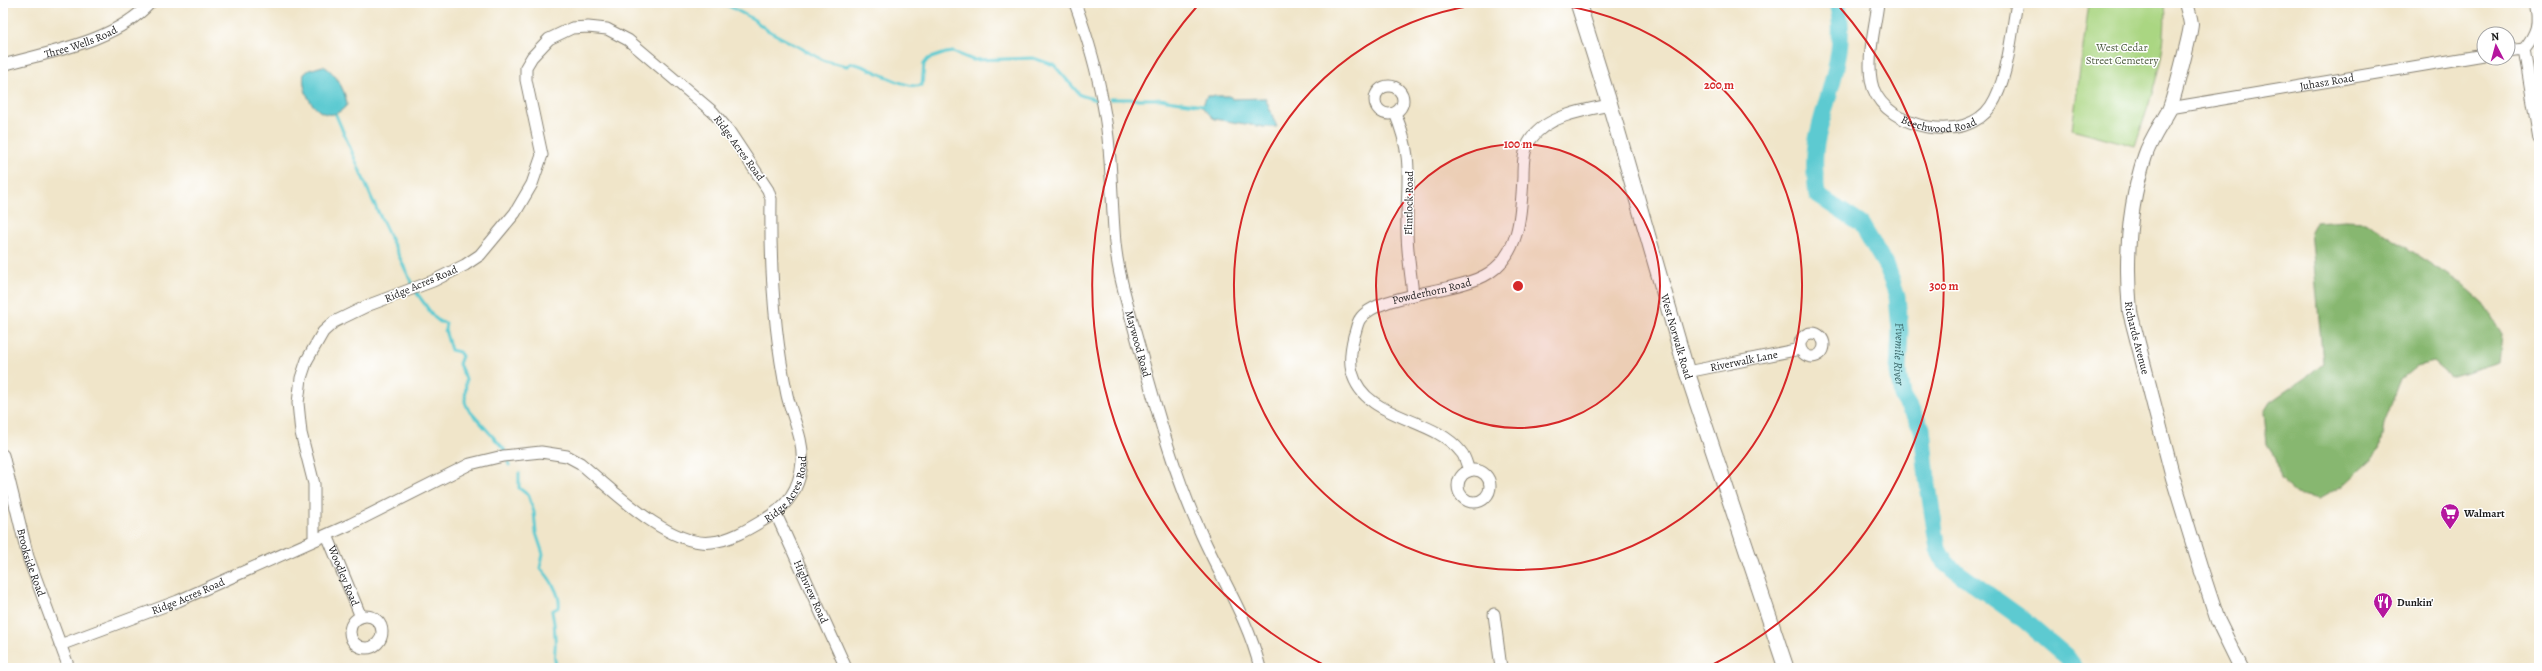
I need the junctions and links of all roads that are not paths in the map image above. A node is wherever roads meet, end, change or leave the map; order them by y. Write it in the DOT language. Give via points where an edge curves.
graph roads {
  1 [pos="150,3"];
  2 [pos="1076,3"];
  3 [pos="1578,3"];
  4 [pos="1878,3"];
  5 [pos="2017,3"];
  6 [pos="2186,3"];
  7 [pos="2535,3"];
  8 [pos="2524,49"];
  9 [pos="2516,50"];
  10 [pos="2476,56"];
  11 [pos="3,65"];
  12 [pos="1610,105"];
  13 [pos="2170,108"];
  14 [pos="1395,113"];
  15 [pos="2539,139"];
  16 [pos="1413,295"];
  17 [pos="1800,349"];
  18 [pos="1687,372"];
  19 [pos="3,455"];
  20 [pos="1469,471"];
  21 [pos="776,514"];
  22 [pos="327,535"];
  23 [pos="314,540"];
  24 [pos="1494,614"];
  25 [pos="361,617"];
  26 [pos="60,645"];
  27 [pos="69,668"];
  28 [pos="846,668"];
  29 [pos="1260,668"];
  30 [pos="1501,668"];
  31 [pos="1786,668"];
  32 [pos="2241,668"];
  1 -- 11 [label="street, Three Wells Road" via="113,30 97,37"];
  2 -- 29 [label="street, Maywood Road" via="1095,64 1104,105 1114,202 1115,244 1135,331 1183,492 1200,532 1242,614"];
  3 -- 12 [label="main road, West Norwalk Road"];
  4 -- 5 [label="street, Beechwood Road" via="1871,74 1880,101 1892,113 1906,120 1954,128 1975,121 1985,113 1995,99 2002,78"];
  6 -- 13 [label="street, Richards Avenue" via="2191,25"];
  7 -- 8 [label="street" via="2538,25 2534,36"];
  8 -- 9 [label="street"];
  8 -- 15 [label="street"];
  10 -- 13 [label="street, Juhasz Road"];
  12 -- 16 [label="street, Powderhorn Road" via="1581,111 1550,124 1531,139 1524,157 1518,232 1507,257 1490,273 1466,285"];
  12 -- 18 [label="main road, West Norwalk Road"];
  13 -- 32 [label="street, Richards Avenue" via="2146,153 2136,186 2126,260 2130,312 2173,478 2200,566 2218,621"];
  14 -- 16 [label="street, Flintlock Road" via="1407,145 1410,167 1407,231"];
  16 -- 20 [label="street, Powderhorn Road" via="1381,304 1360,319 1350,350 1352,373 1362,391 1384,410 1426,426 1446,437 1462,452"];
  17 -- 18 [label="street, Riverwalk Lane"];
  18 -- 31 [label="main road, West Norwalk Road" via="1752,552"];
  19 -- 26 [label="street, Brookside Road" via="28,557"];
  21 -- 22 [label="street, Ridge Acres Road" via="725,539 701,542 684,538 663,528 580,463 567,456 541,452 506,455 453,472"];
  21 -- 23 [label="street, Ridge Acres Road" via="796,489 802,461 801,443 787,395 775,317 771,283 771,199 768,190 729,131 713,112 618,34 595,27 572,28 549,39 526,67 526,80 542,156 532,184 515,213 480,255 465,265 415,289 369,305 334,322 323,332 307,360 301,378 298,403 301,433 314,484"];
  21 -- 28 [label="street, Highview Road"];
  22 -- 23 [label="street, Ridge Acres Road"];
  22 -- 25 [label="street, Woodley Road"];
  23 -- 26 [label="street, Ridge Acres Road" via="178,601"];
  24 -- 30 [label="street"];
  26 -- 27 [label="street, Brookside Road"];
}
